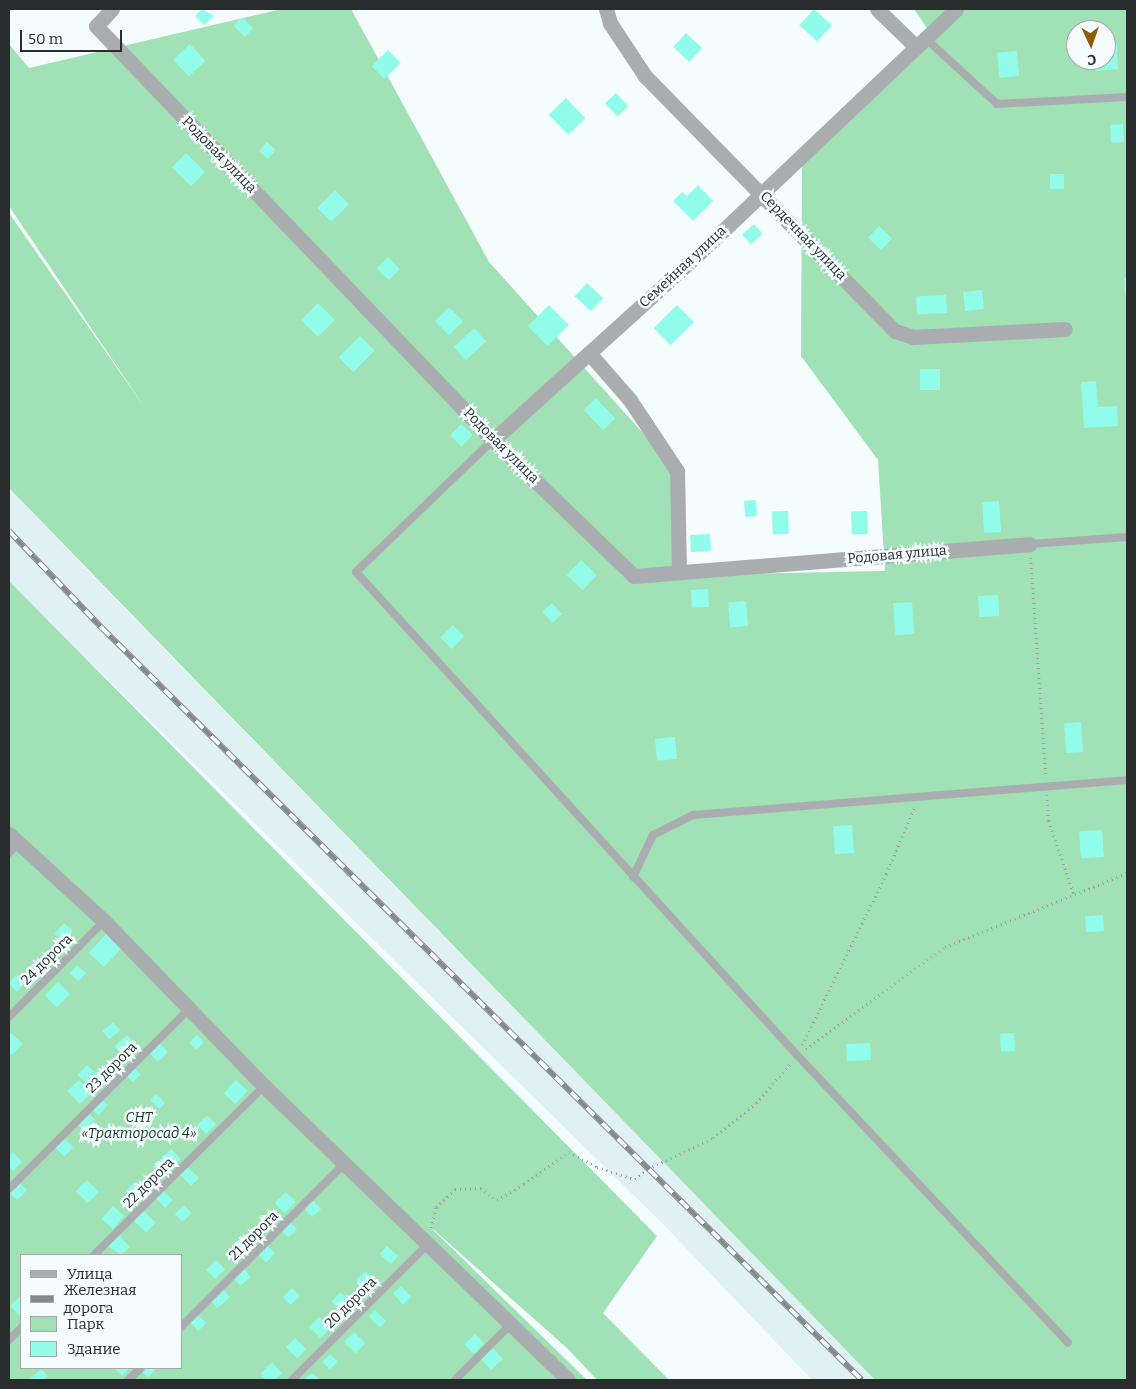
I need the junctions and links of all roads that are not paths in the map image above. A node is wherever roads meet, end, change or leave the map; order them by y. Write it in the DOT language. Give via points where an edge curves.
graph roads {
  1 [pos="112,9"];
  2 [pos="606,9"];
  3 [pos="877,9"];
  4 [pos="956,9"];
  5 [pos="920,42"];
  6 [pos="1127,97"];
  7 [pos="761,194"];
  8 [pos="1065,329"];
  9 [pos="589,353"];
  10 [pos="493,440"];
  11 [pos="1127,538"];
  12 [pos="1030,544"];
  13 [pos="679,572"];
  14 [pos="1127,780"];
  15 [pos="12,843"];
  16 [pos="633,877"];
  17 [pos="104,921"];
  18 [pos="190,1008"];
  19 [pos="9,1017"];
  20 [pos="264,1086"];
  21 [pos="345,1163"];
  22 [pos="9,1189"];
  23 [pos="428,1244"];
  24 [pos="95,1254"];
  25 [pos="510,1325"];
  26 [pos="182,1326"];
  27 [pos="20,1329"];
  28 [pos="9,1340"];
  29 [pos="1068,1343"];
  30 [pos="140,1369"];
  31 [pos="128,1380"];
  32 [pos="292,1380"];
  33 [pos="456,1380"];
  34 [pos="568,1380"];
  1 -- 10 [label="street, Родовая улица" via="96,26"];
  2 -- 7 [label="street, Сердечная улица" via="610,22 645,76"];
  3 -- 5 [label="street"];
  4 -- 5 [label="street, Семейная улица"];
  5 -- 6 [label="lane" via="997,104"];
  5 -- 7 [label="street, Семейная улица"];
  7 -- 8 [label="street, Сердечная улица" via="895,330 913,337"];
  7 -- 9 [label="street, Семейная улица"];
  9 -- 10 [label="street, Семейная улица"];
  9 -- 13 [label="street" via="630,400 677,471"];
  10 -- 13 [label="street, Родовая улица" via="634,576"];
  10 -- 16 [label="lane" via="356,572"];
  11 -- 12 [label="lane"];
  12 -- 13 [label="street, Родовая улица"];
  14 -- 16 [label="lane" via="693,815 653,835"];
  15 -- 17 [label="street"];
  16 -- 29 [label="lane"];
  17 -- 18 [label="street"];
  17 -- 19 [label="lane, 24 дорога"];
  18 -- 20 [label="street"];
  18 -- 22 [label="lane, 23 дорога"];
  20 -- 21 [label="street"];
  20 -- 24 [label="lane, 22 дорога"];
  21 -- 23 [label="street"];
  21 -- 26 [label="lane, 21 дорога"];
  23 -- 25 [label="street"];
  23 -- 32 [label="lane, 20 дорога"];
  25 -- 33 [label="lane"];
  25 -- 34 [label="street"];
  27 -- 28 [label="lane"];
  30 -- 31 [label="lane"];
}
